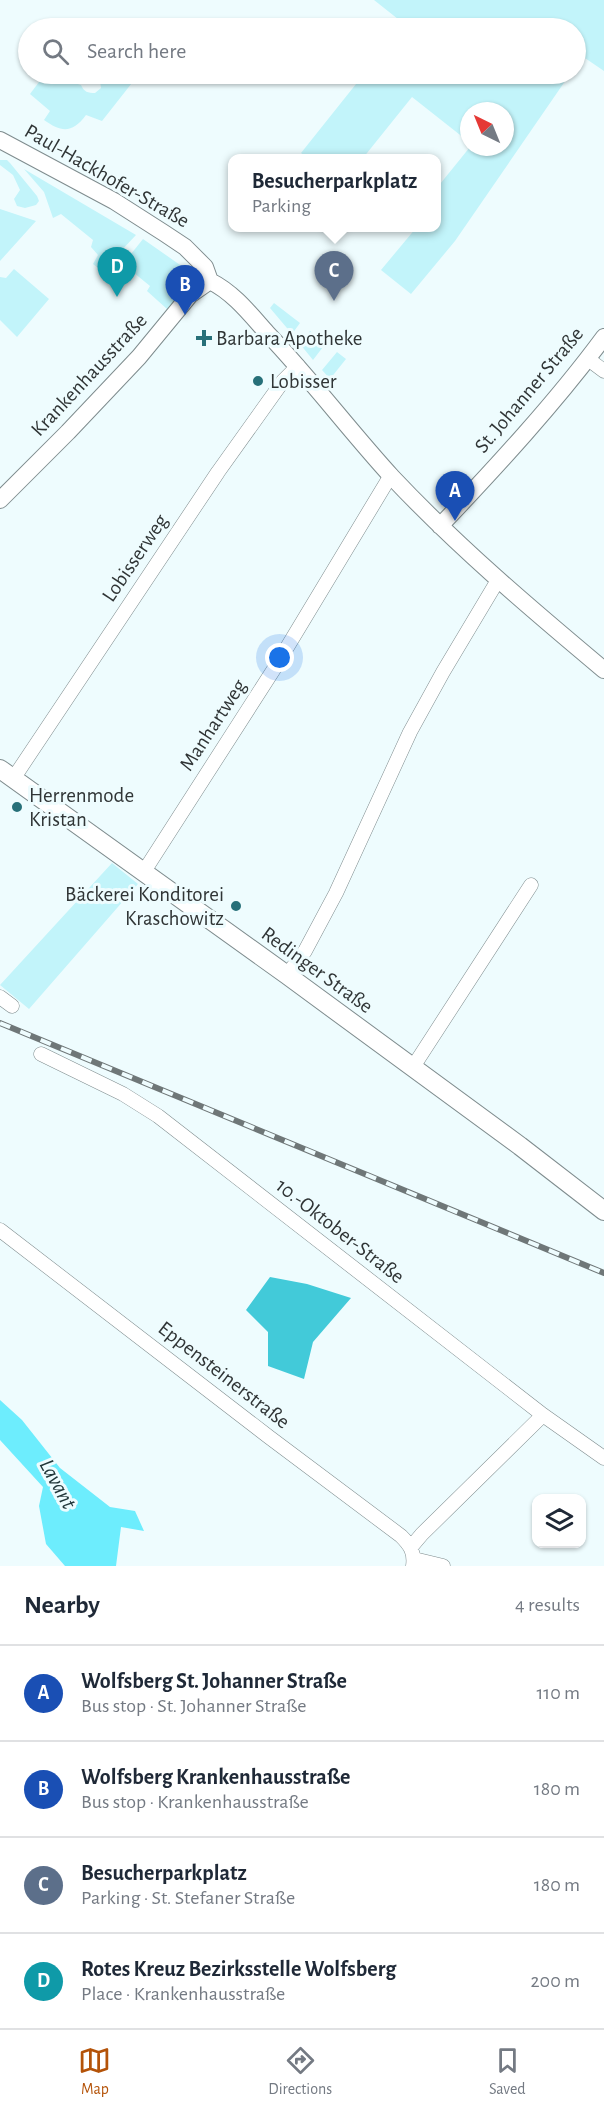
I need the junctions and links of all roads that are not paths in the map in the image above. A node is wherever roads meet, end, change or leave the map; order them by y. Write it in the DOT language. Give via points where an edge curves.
graph roads {
  1 [pos="0,140"];
  2 [pos="210,281"];
  3 [pos="604,337"];
  4 [pos="588,359"];
  5 [pos="298,366"];
  6 [pos="604,371"];
  7 [pos="391,475"];
  8 [pos="0,500"];
  9 [pos="440,526"];
  10 [pos="498,580"];
  11 [pos="604,670"];
  12 [pos="7,774"];
  13 [pos="144,873"];
  14 [pos="531,885"];
  15 [pos="286,975"];
  16 [pos="0,997"];
  17 [pos="12,1006"];
  18 [pos="41,1054"];
  19 [pos="413,1067"];
  20 [pos="604,1211"];
  21 [pos="0,1230"];
  22 [pos="543,1415"];
  23 [pos="604,1458"];
  24 [pos="413,1557"];
  25 [pos="442,1566"];
  1 -- 2 [label="street, Paul-Hackhofer-Straße" via="114,201 185,247 205,267"];
  2 -- 5 [label="street" via="225,289"];
  2 -- 8 [label="street, Krankenhausstraße" via="190,295 139,357"];
  3 -- 4 [label="street, St. Johanner Straße"];
  4 -- 6 [label="street"];
  4 -- 9 [label="street, St. Johanner Straße"];
  5 -- 7 [label="street"];
  5 -- 12 [label="street, Lobisserweg" via="218,472"];
  7 -- 9 [label="street"];
  7 -- 13 [label="street, Manhartweg" via="280,660"];
  9 -- 10 [label="street"];
  10 -- 11 [label="street"];
  10 -- 15 [label="street" via="442,672 336,892 305,951"];
  12 -- 13 [label="main road, Redinger Straße"];
  13 -- 15 [label="main road, Redinger Straße"];
  14 -- 19 [label="street"];
  15 -- 19 [label="main road, Redinger Straße"];
  16 -- 17 [label="street"];
  18 -- 22 [label="street, 10.-Oktober-Straße" via="123,1094 158,1116"];
  19 -- 20 [label="main road, Redinger Straße"];
  21 -- 24 [label="street, Eppensteinerstraße" via="401,1536"];
  22 -- 23 [label="street, 10.-Oktober-Straße"];
  22 -- 24 [label="street" via="422,1534"];
  24 -- 25 [label="street"];
}
